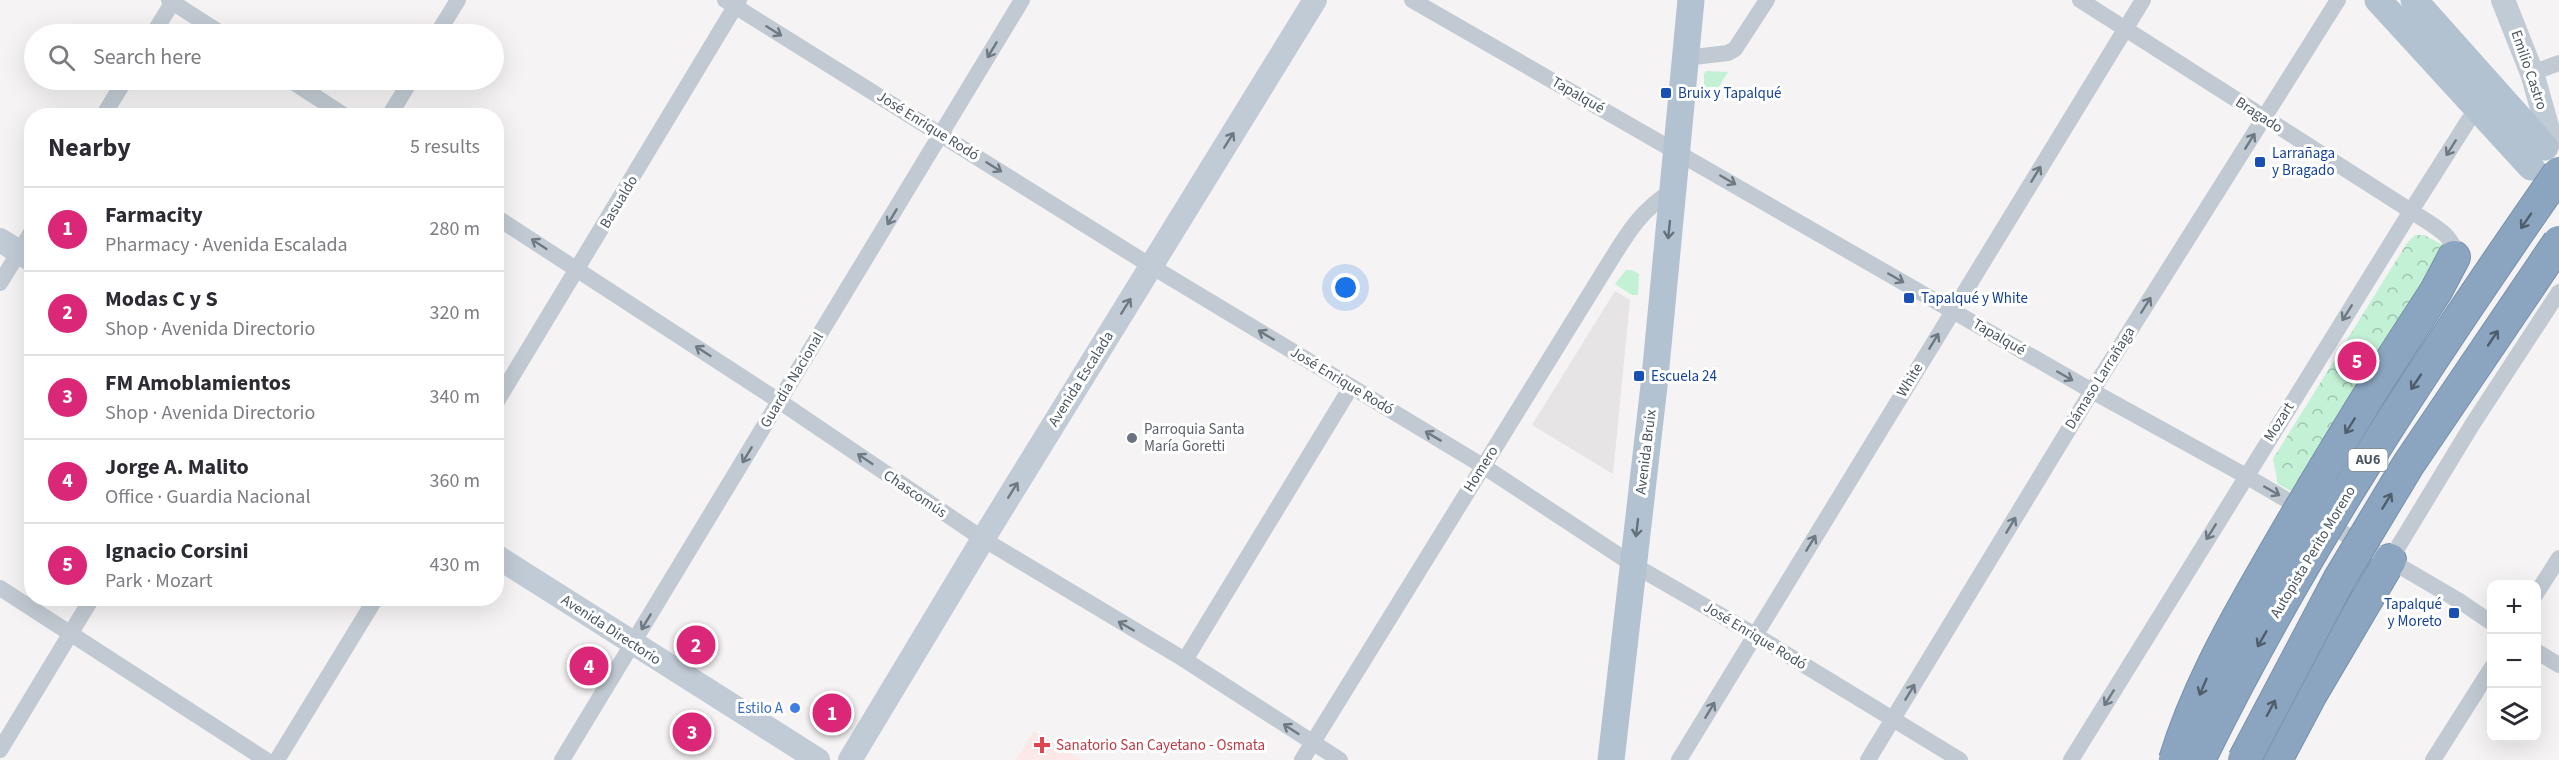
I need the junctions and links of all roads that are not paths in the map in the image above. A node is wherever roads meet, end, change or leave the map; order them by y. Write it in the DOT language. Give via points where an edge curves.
graph roads {
  1 [pos="458,0"];
  2 [pos="1022,0"];
  3 [pos="1315,0"];
  4 [pos="1412,0"];
  5 [pos="1691,0"];
  6 [pos="1767,0"];
  7 [pos="2080,0"];
  8 [pos="2143,0"];
  9 [pos="2338,0"];
  10 [pos="2378,0"];
  11 [pos="2414,0"];
  12 [pos="2503,0"];
  13 [pos="172,1"];
  14 [pos="733,2"];
  15 [pos="159,24"];
  16 [pos="207,24"];
  17 [pos="443,24"];
  18 [pos="2125,28"];
  19 [pos="1685,58"];
  20 [pos="2559,63"];
  21 [pos="2532,73"];
  22 [pos="119,90"];
  23 [pos="305,90"];
  24 [pos="405,90"];
  25 [pos="2488,101"];
  26 [pos="108,108"];
  27 [pos="333,108"];
  28 [pos="394,108"];
  29 [pos="2264,119"];
  30 [pos="942,135"];
  31 [pos="1677,151"];
  32 [pos="2547,157"];
  33 [pos="1673,189"];
  34 [pos="2411,211"];
  35 [pos="504,221"];
  36 [pos="2559,242"];
  37 [pos="17,251"];
  38 [pos="2454,257"];
  39 [pos="1151,266"];
  40 [pos="579,270"];
  41 [pos="0,283"];
  42 [pos="2559,292"];
  43 [pos="1953,310"];
  44 [pos="1351,387"];
  45 [pos="504,390"];
  46 [pos="2092,391"];
  47 [pos="779,401"];
  48 [pos="1483,466"];
  49 [pos="2246,476"];
  50 [pos="982,539"];
  51 [pos="2559,558"];
  52 [pos="2390,560"];
  53 [pos="504,561"];
  54 [pos="1632,564"];
  55 [pos="2541,586"];
  56 [pos="0,588"];
  57 [pos="24,603"];
  58 [pos="28,606"];
  59 [pos="87,606"];
  60 [pos="371,606"];
  61 [pos="2487,620"];
  62 [pos="70,633"];
  63 [pos="1755,635"];
  64 [pos="633,644"];
  65 [pos="2541,654"];
  66 [pos="1185,660"];
  67 [pos="2559,665"];
  68 [pos="2487,675"];
  69 [pos="1893,719"];
  70 [pos="1312,743"];
  71 [pos="0,750"];
  72 [pos="1616,754"];
  73 [pos="2277,757"];
  74 [pos="266,760"];
  75 [pos="277,760"];
  76 [pos="562,760"];
  77 [pos="818,760"];
  78 [pos="850,760"];
  79 [pos="1302,760"];
  80 [pos="1340,760"];
  81 [pos="1679,760"];
  82 [pos="1868,760"];
  83 [pos="1960,760"];
  84 [pos="2071,760"];
  85 [pos="2175,760"];
  86 [pos="2199,760"];
  87 [pos="2244,760"];
  88 [pos="2433,760"];
  1 -- 17 [label="street"];
  2 -- 30 [label="street, Guardia Nacional, one-way"];
  39 -- 3 [label="street, Avenida Escalada, one-way"];
  4 -- 31 [label="street, Tapalqué"];
  5 -- 19 [label="main road, Avenida Bruix"];
  6 -- 19 [label="street" via="1733,50"];
  7 -- 18 [label="street, Bragado"];
  8 -- 18 [label="street, White"];
  9 -- 29 [label="street, Dámaso Larrañaga"];
  10 -- 25 [label="main road"];
  11 -- 25 [label="main road"];
  12 -- 21 [label="street, Emilio Castro"];
  13 -- 15 [label="street"];
  13 -- 16 [label="street"];
  14 -- 30 [label="street, José Enrique Rodó, one-way"];
  14 -- 40 [label="street, Basualdo"];
  18 -- 29 [label="street, Bragado"];
  43 -- 18 [label="street, White, one-way"];
  19 -- 31 [label="main road, Avenida Bruix"];
  20 -- 21 [label="street"];
  21 -- 32 [label="street, Emilio Castro"];
  22 -- 26 [label="street"];
  23 -- 27 [label="street"];
  24 -- 28 [label="street"];
  25 -- 32 [label="main road"];
  25 -- 34 [label="street, Mozart, one-way" via="2468,121"];
  29 -- 34 [label="street, Bragado"];
  46 -- 29 [label="street, Dámaso Larrañaga, one-way"];
  30 -- 39 [label="street, José Enrique Rodó, one-way"];
  30 -- 47 [label="street, Guardia Nacional, one-way"];
  31 -- 33 [label="main road, Avenida Bruix"];
  31 -- 43 [label="street, Tapalqué, one-way"];
  32 -- 86 [label="highway, Autopista Perito Moreno / AU6, one-way, bridge" via="2247,663"];
  33 -- 48 [label="street, Homero" via="1642,213"];
  33 -- 54 [label="main road, Avenida Bruix, one-way"];
  34 -- 38 [label="street, Bragado" via="2450,239 2456,251"];
  34 -- 49 [label="street, Mozart, one-way"];
  40 -- 35 [label="street, Chascomús, one-way"];
  87 -- 36 [label="highway, AU6, one-way, bridge" via="2352,557 2408,465"];
  37 -- 41 [label="street"];
  38 -- 85 [label="highway, one-way, bridge" via="2318,477 2230,631"];
  44 -- 39 [label="street, José Enrique Rodó, one-way"];
  50 -- 39 [label="street, Avenida Escalada, one-way"];
  40 -- 45 [label="street, Basualdo"];
  47 -- 40 [label="street, Chascomús, one-way"];
  42 -- 52 [label="street"];
  43 -- 46 [label="street, Tapalqué, one-way"];
  63 -- 43 [label="street, White, one-way"];
  48 -- 44 [label="street, José Enrique Rodó, one-way"];
  44 -- 66 [label="street"];
  46 -- 49 [label="street, Tapalqué"];
  69 -- 46 [label="street, Dámaso Larrañaga, one-way"];
  50 -- 47 [label="street, Chascomús, one-way"];
  47 -- 64 [label="street, Guardia Nacional, one-way"];
  48 -- 54 [label="street, José Enrique Rodó"];
  48 -- 70 [label="street, Homero"];
  49 -- 52 [label="street, Tapalqué, one-way"];
  49 -- 84 [label="street, Mozart, one-way"];
  66 -- 50 [label="street, Chascomús, one-way"];
  50 -- 78 [label="street, Avenida Escalada"];
  51 -- 55 [label="street"];
  52 -- 61 [label="street, Tapalqué"];
  52 -- 73 [label="highway"];
  53 -- 64 [label="street, Avenida Directorio"];
  54 -- 63 [label="street, José Enrique Rodó"];
  54 -- 72 [label="main road, Avenida Bruix"];
  56 -- 57 [label="street"];
  58 -- 62 [label="street"];
  59 -- 62 [label="street"];
  60 -- 75 [label="street"];
  62 -- 71 [label="street"];
  62 -- 74 [label="street"];
  63 -- 69 [label="street, José Enrique Rodó"];
  81 -- 63 [label="street, White, one-way"];
  64 -- 76 [label="street, Guardia Nacional"];
  64 -- 77 [label="street, Avenida Directorio"];
  65 -- 67 [label="street"];
  70 -- 66 [label="street, Chascomús, one-way"];
  68 -- 88 [label="street"];
  69 -- 82 [label="street, Dámaso Larrañaga"];
  69 -- 83 [label="street, José Enrique Rodó"];
  70 -- 79 [label="street, Homero"];
  70 -- 80 [label="street, Chascomús"];
}
